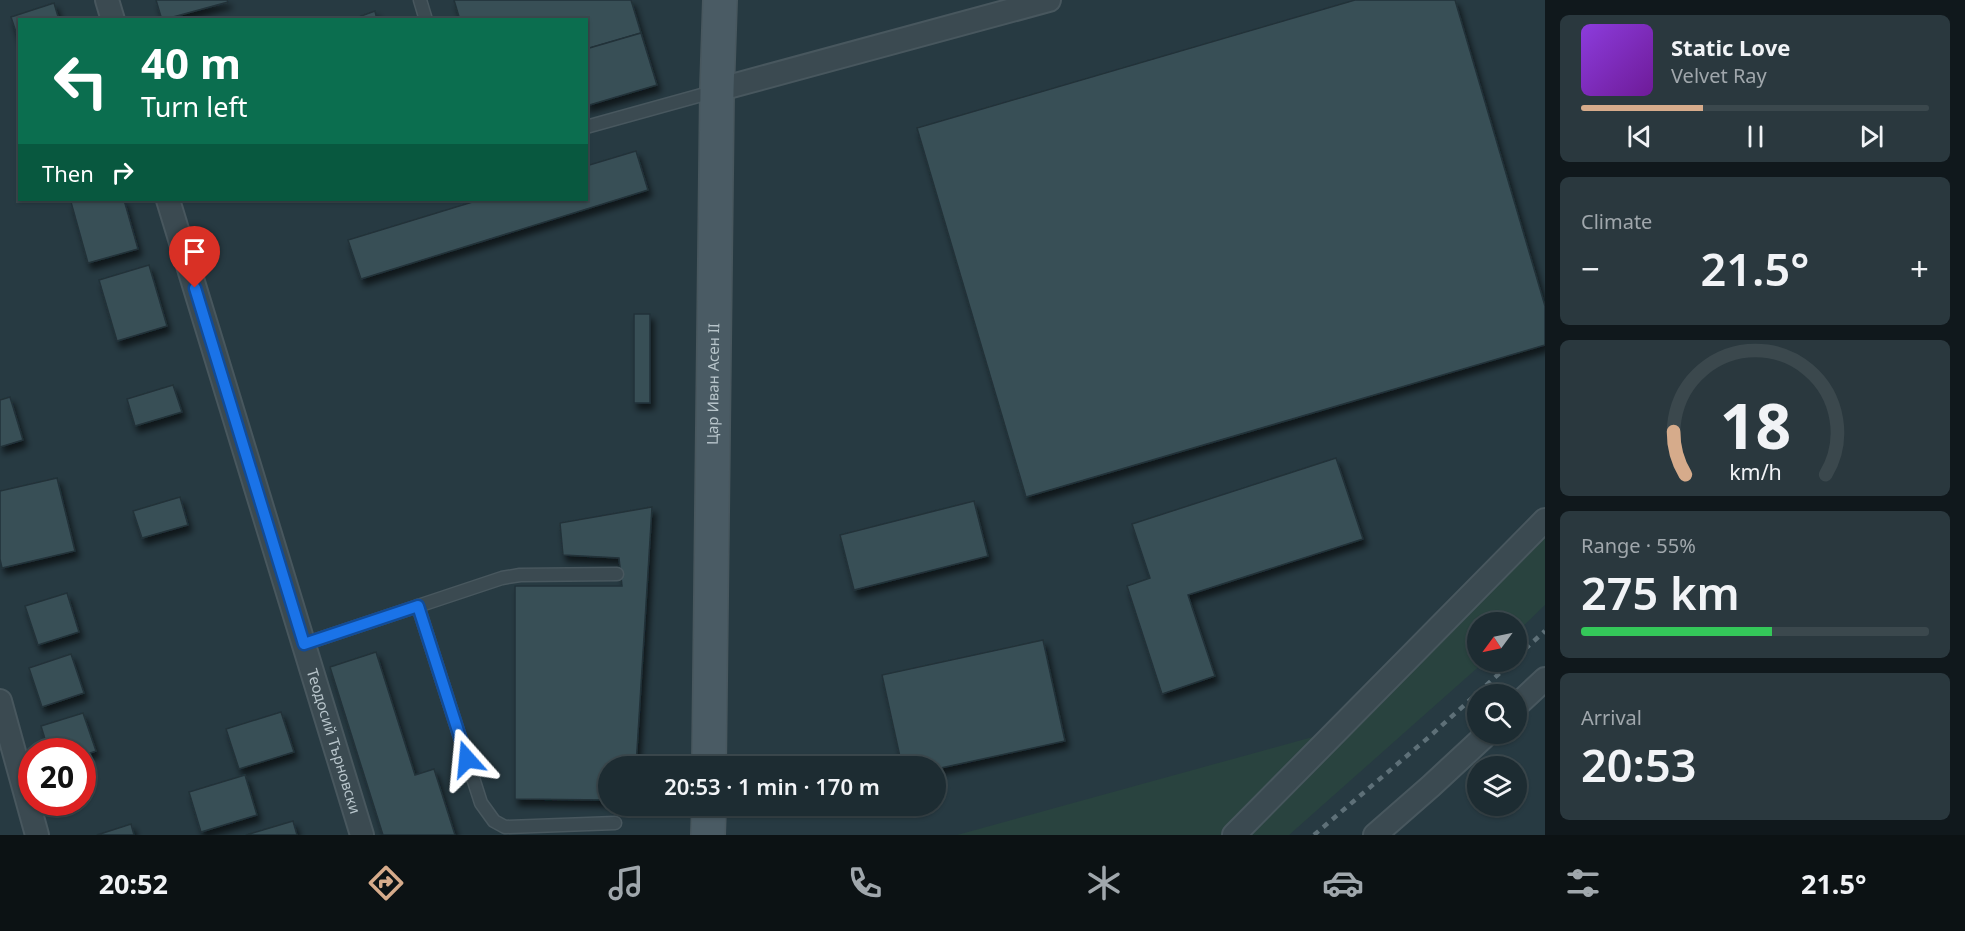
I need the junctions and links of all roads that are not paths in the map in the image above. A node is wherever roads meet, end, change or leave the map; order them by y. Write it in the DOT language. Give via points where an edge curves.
graph roads {
  1 [pos="107,0"];
  2 [pos="420,0"];
  3 [pos="720,0"];
  4 [pos="1049,0"];
  5 [pos="112,18"];
  6 [pos="425,18"];
  7 [pos="717,90"];
  8 [pos="588,126"];
  9 [pos="168,201"];
  10 [pos="1545,520"];
  11 [pos="617,574"];
  12 [pos="418,606"];
  13 [pos="304,644"];
  14 [pos="1545,679"];
  15 [pos="1527,696"];
  16 [pos="0,701"];
  17 [pos="1476,744"];
  18 [pos="709,756"];
  19 [pos="708,816"];
  20 [pos="615,823"];
  21 [pos="37,835"];
  22 [pos="362,835"];
  23 [pos="708,835"];
  24 [pos="1234,835"];
  25 [pos="1375,835"];
  1 -- 5 [label="street"];
  2 -- 6 [label="lane"];
  3 -- 7 [label="main road, Цар Иван Асен II"];
  4 -- 7 [label="street"];
  7 -- 8 [label="lane"];
  7 -- 18 [label="main road, Цар Иван Асен II"];
  9 -- 13 [label="street, Теодосий Търновски"];
  10 -- 24 [label="street"];
  11 -- 12 [label="lane" via="520,575"];
  12 -- 13 [label="lane"];
  12 -- 20 [label="lane" via="481,802 494,821 505,827"];
  13 -- 22 [label="street, Теодосий Търновски"];
  14 -- 15 [label="street"];
  16 -- 21 [label="street"];
  17 -- 25 [label="street"];
  19 -- 23 [label="main road"];
}
